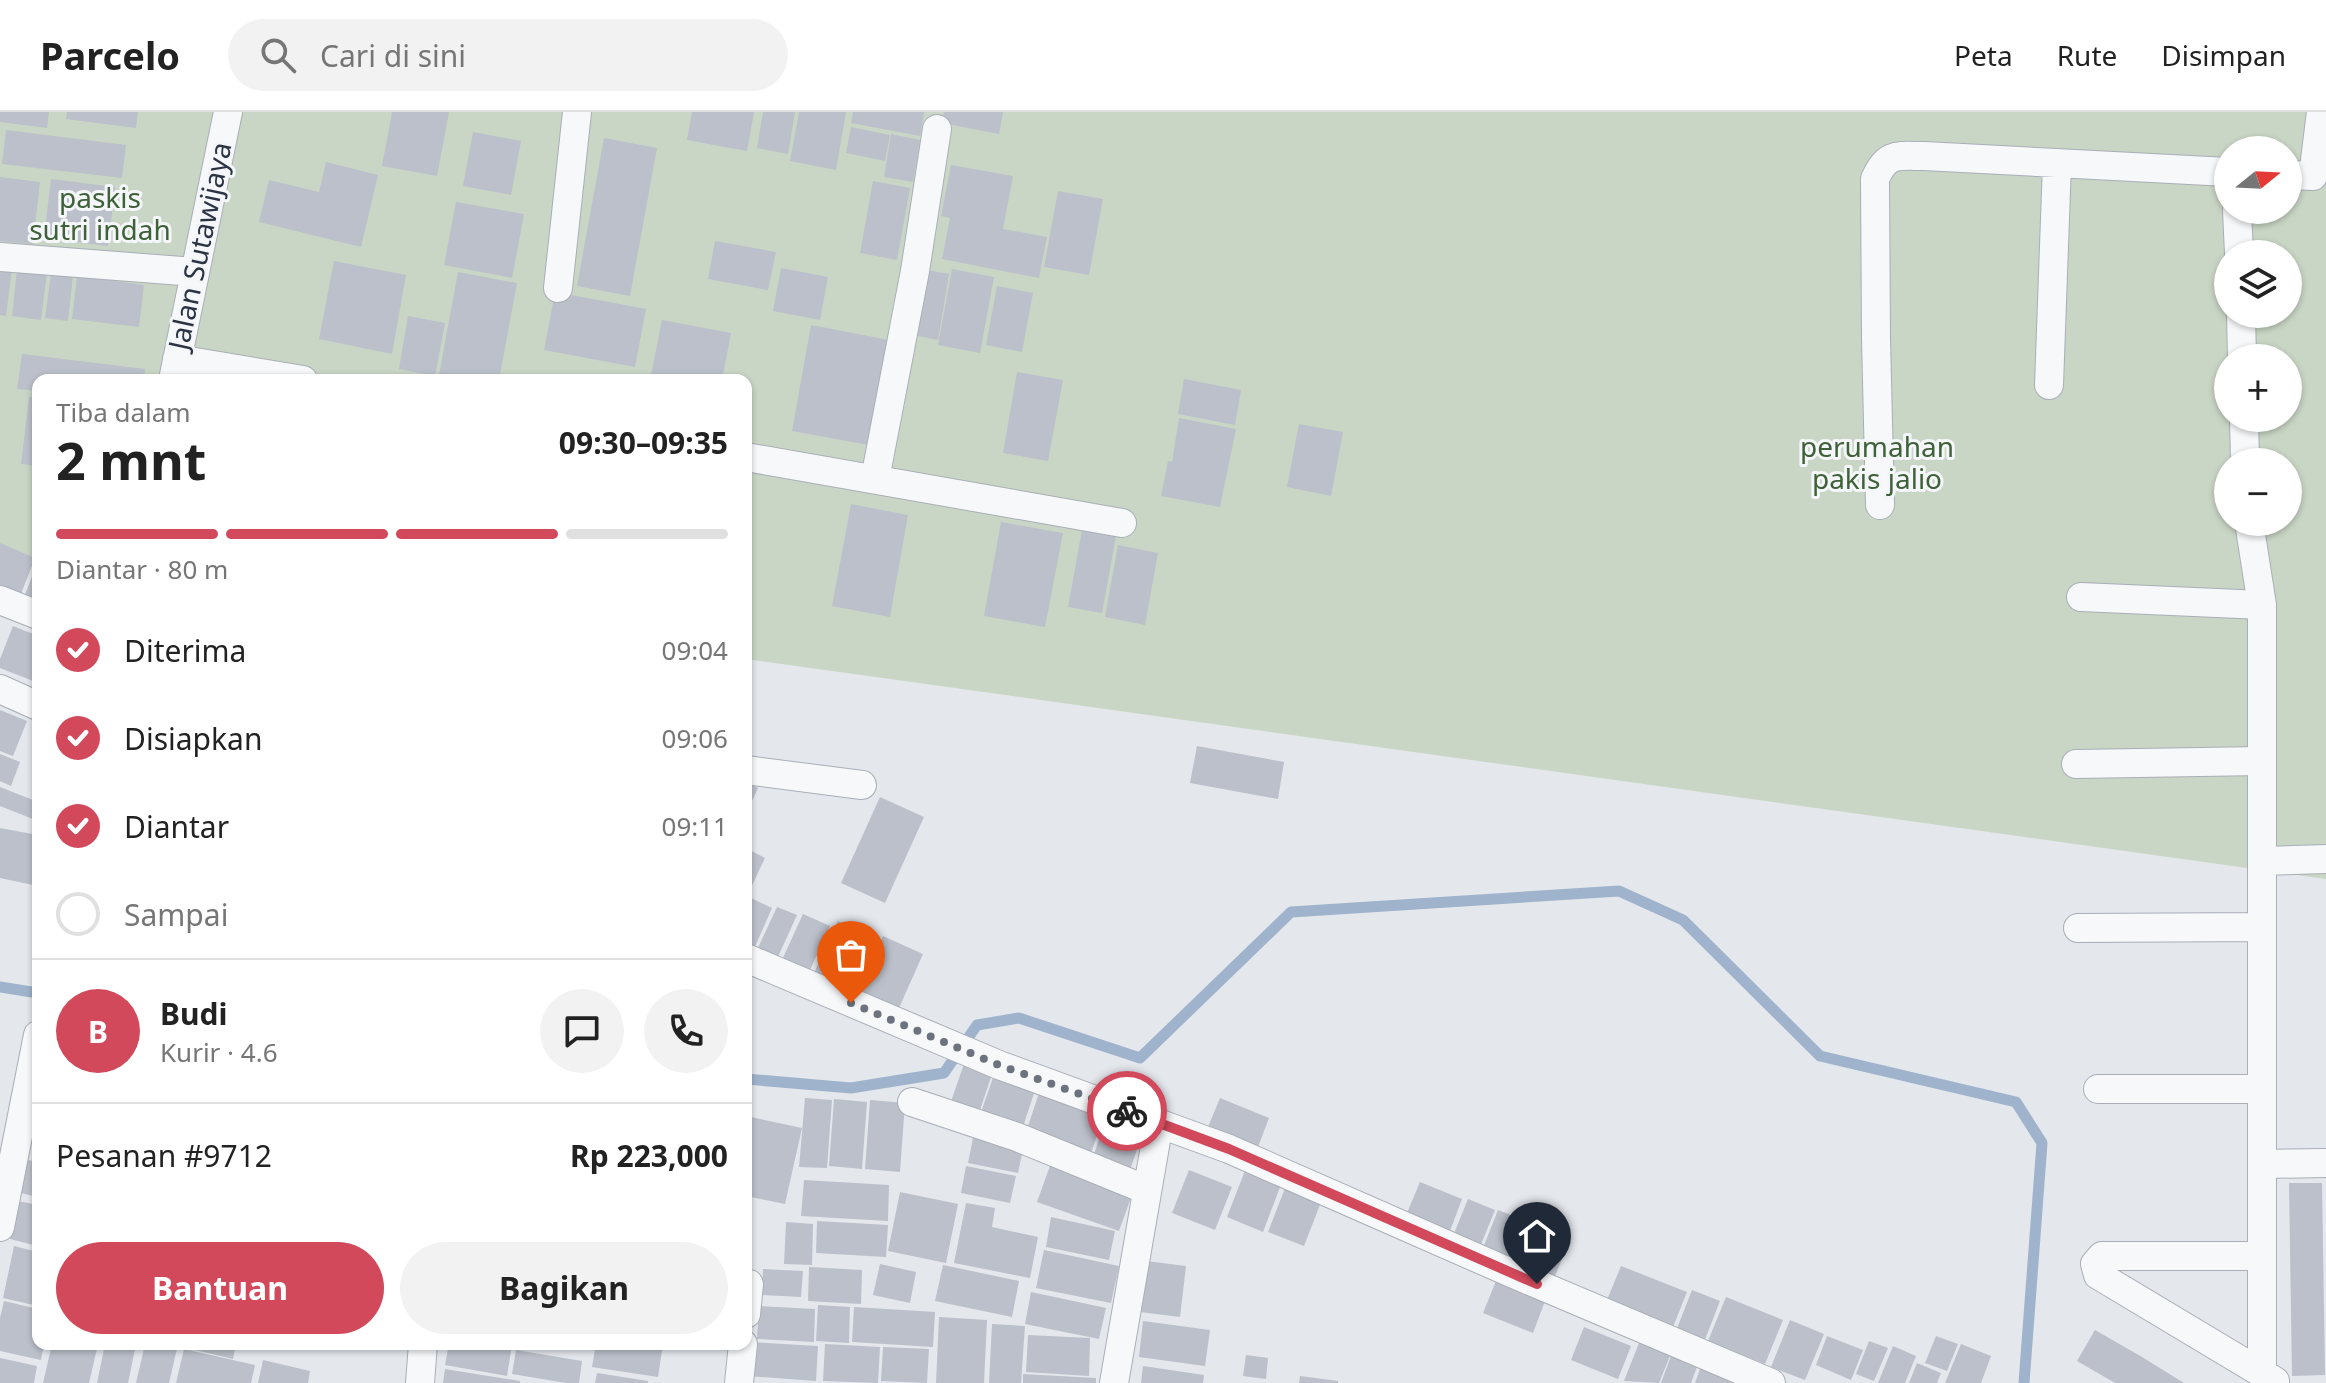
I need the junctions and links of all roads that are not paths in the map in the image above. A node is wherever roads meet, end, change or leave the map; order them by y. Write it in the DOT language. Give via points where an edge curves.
graph roads {
  1 [pos="228,112"];
  2 [pos="577,112"];
  3 [pos="2321,112"];
  4 [pos="937,129"];
  5 [pos="2057,163"];
  6 [pos="2214,171"];
  7 [pos="2309,176"];
  8 [pos="0,257"];
  9 [pos="195,272"];
  10 [pos="558,288"];
  11 [pos="175,369"];
  12 [pos="233,374"];
  13 [pos="2049,385"];
  14 [pos="752,458"];
  15 [pos="875,479"];
  16 [pos="1880,505"];
  17 [pos="1122,523"];
  18 [pos="2251,536"];
  19 [pos="2081,597"];
  20 [pos="0,600"];
  21 [pos="2262,605"];
  22 [pos="32,613"];
  23 [pos="0,689"];
  24 [pos="32,703"];
  25 [pos="2262,761"];
  26 [pos="2076,764"];
  27 [pos="752,771"];
  28 [pos="862,785"];
  29 [pos="2326,859"];
  30 [pos="2262,861"];
  31 [pos="2262,927"];
  32 [pos="2078,928"];
  33 [pos="752,961"];
  34 [pos="32,1065"];
  35 [pos="2098,1089"];
  36 [pos="2262,1089"];
  37 [pos="912,1102"];
  38 [pos="1159,1123"];
  39 [pos="2326,1163"];
  40 [pos="2262,1164"];
  41 [pos="1147,1190"];
  42 [pos="0,1227"];
  43 [pos="2262,1256"];
  44 [pos="423,1350"];
  45 [pos="742,1350"];
  46 [pos="2271,1378"];
  47 [pos="420,1383"];
  48 [pos="739,1383"];
  49 [pos="1114,1383"];
  50 [pos="1771,1383"];
  1 -- 9 [label="street, Jalan Sutawijaya"];
  2 -- 10 [label="street"];
  3 -- 7 [label="street"];
  4 -- 15 [label="street"];
  5 -- 6 [label="street"];
  5 -- 13 [label="street"];
  5 -- 16 [label="street" via="1892,156 1881,164 1875,179"];
  8 -- 9 [label="street"];
  9 -- 11 [label="street, Jalan Sutawijaya"];
  11 -- 12 [label="street"];
  14 -- 15 [label="street"];
  15 -- 17 [label="street"];
  18 -- 21 [label="street"];
  19 -- 21 [label="street"];
  20 -- 22 [label="street"];
  21 -- 25 [label="street"];
  23 -- 24 [label="street"];
  25 -- 26 [label="street"];
  25 -- 30 [label="street"];
  27 -- 28 [label="street"];
  29 -- 30 [label="street"];
  30 -- 31 [label="street"];
  31 -- 32 [label="street"];
  31 -- 36 [label="street"];
  33 -- 38 [label="street" via="999,1065"];
  34 -- 42 [label="street"];
  35 -- 36 [label="street"];
  36 -- 40 [label="street"];
  37 -- 41 [label="street" via="1017,1137"];
  38 -- 41 [label="street"];
  38 -- 50 [label="street"];
  39 -- 40 [label="street"];
  40 -- 43 [label="street"];
  41 -- 49 [label="street"];
  43 -- 46 [label="street"];
  43 -- 46 [label="street" via="2102,1256 2095,1264 2098,1275"];
  44 -- 47 [label="street"];
  45 -- 48 [label="street"];
}
